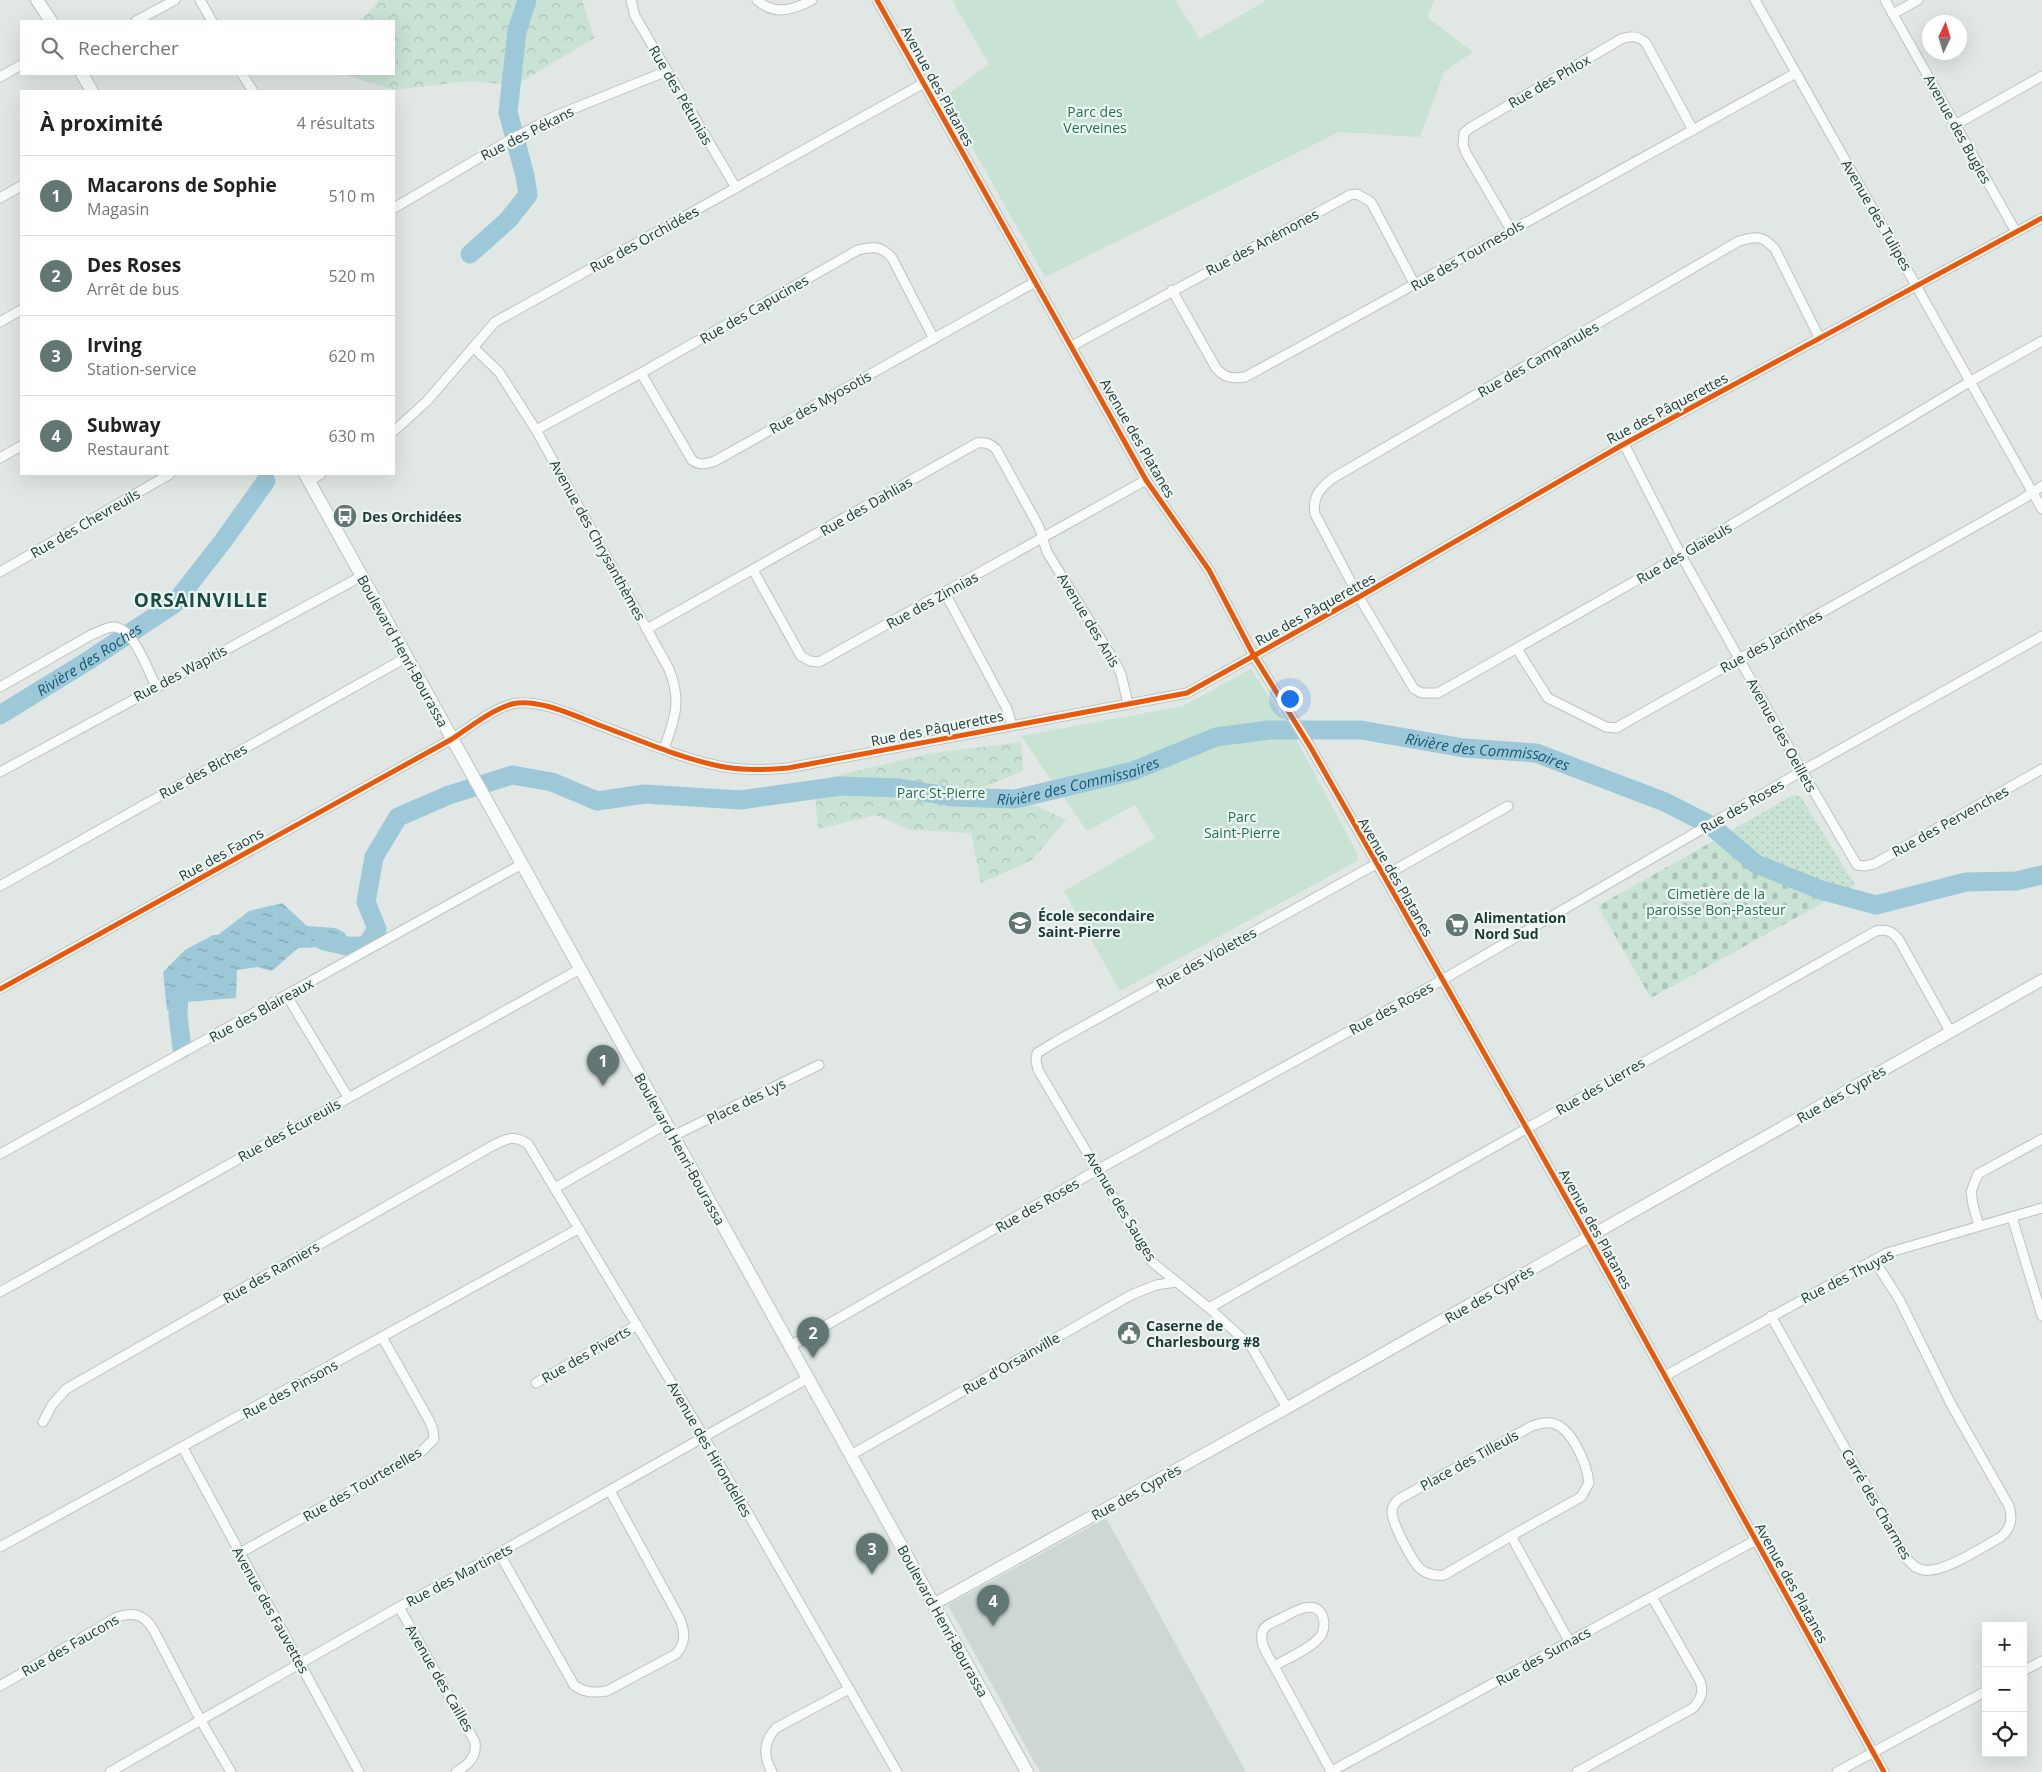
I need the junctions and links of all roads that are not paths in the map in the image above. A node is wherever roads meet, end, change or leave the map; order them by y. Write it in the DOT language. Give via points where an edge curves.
graph roads {
  1 [pos="37,0"];
  2 [pos="175,0"];
  3 [pos="200,0"];
  4 [pos="631,0"];
  5 [pos="757,0"];
  6 [pos="812,0"];
  7 [pos="877,0"];
  8 [pos="1755,0"];
  9 [pos="1885,0"];
  10 [pos="1918,0"];
  11 [pos="1893,14"];
  12 [pos="49,20"];
  13 [pos="138,20"];
  14 [pos="211,20"];
  15 [pos="20,66"];
  16 [pos="667,71"];
  17 [pos="1796,73"];
  18 [pos="83,75"];
  19 [pos="243,75"];
  20 [pos="2042,76"];
  21 [pos="0,77"];
  22 [pos="924,83"];
  23 [pos="91,90"];
  24 [pos="251,90"];
  25 [pos="1956,125"];
  26 [pos="1693,130"];
  27 [pos="20,187"];
  28 [pos="736,188"];
  29 [pos="0,198"];
  30 [pos="395,207"];
  31 [pos="2042,218"];
  32 [pos="1511,230"];
  33 [pos="2016,232"];
  34 [pos="1035,282"];
  35 [pos="1415,285"];
  36 [pos="1917,286"];
  37 [pos="1172,290"];
  38 [pos="20,311"];
  39 [pos="0,322"];
  40 [pos="934,339"];
  41 [pos="1820,339"];
  42 [pos="2042,341"];
  43 [pos="1072,346"];
  44 [pos="473,347"];
  45 [pos="641,373"];
  46 [pos="1971,381"];
  47 [pos="395,429"];
  48 [pos="536,430"];
  49 [pos="1624,444"];
  50 [pos="20,447"];
  51 [pos="0,458"];
  52 [pos="168,475"];
  53 [pos="307,477"];
  54 [pos="1146,480"];
  55 [pos="2042,486"];
  56 [pos="2033,493"];
  57 [pos="2042,509"];
  58 [pos="1042,539"];
  59 [pos="1681,556"];
  60 [pos="753,570"];
  61 [pos="0,572"];
  62 [pos="362,576"];
  63 [pos="945,593"];
  64 [pos="1359,597"];
  65 [pos="647,629"];
  66 [pos="2042,636"];
  67 [pos="1517,649"];
  68 [pos="1254,656"];
  69 [pos="407,657"];
  70 [pos="1739,659"];
  71 [pos="156,686"];
  72 [pos="0,687"];
  73 [pos="1128,704"];
  74 [pos="1012,726"];
  75 [pos="452,739"];
  76 [pos="664,749"];
  77 [pos="2042,769"];
  78 [pos="1802,771"];
  79 [pos="0,772"];
  80 [pos="1508,806"];
  81 [pos="522,864"];
  82 [pos="1376,864"];
  83 [pos="1857,865"];
  84 [pos="1384,876"];
  85 [pos="0,886"];
  86 [pos="580,969"];
  87 [pos="1442,980"];
  88 [pos="2042,980"];
  89 [pos="0,989"];
  90 [pos="287,996"];
  91 [pos="1950,1031"];
  92 [pos="1037,1053"];
  93 [pos="819,1065"];
  94 [pos="348,1097"];
  95 [pos="666,1124"];
  96 [pos="1526,1128"];
  97 [pos="673,1136"];
  98 [pos="512,1137"];
  99 [pos="2042,1139"];
  100 [pos="0,1154"];
  101 [pos="1099,1170"];
  102 [pos="555,1188"];
  103 [pos="2042,1208"];
  104 [pos="2012,1217"];
  105 [pos="1979,1226"];
  106 [pos="578,1229"];
  107 [pos="1588,1237"];
  108 [pos="1874,1260"];
  109 [pos="1176,1282"];
  110 [pos="0,1292"];
  111 [pos="1209,1308"];
  112 [pos="1771,1316"];
  113 [pos="2042,1316"];
  114 [pos="637,1326"];
  115 [pos="382,1337"];
  116 [pos="790,1346"];
  117 [pos="1665,1376"];
  118 [pos="808,1378"];
  119 [pos="536,1383"];
  120 [pos="1286,1408"];
  121 [pos="43,1422"];
  122 [pos="704,1437"];
  123 [pos="183,1448"];
  124 [pos="851,1455"];
  125 [pos="610,1491"];
  126 [pos="1512,1536"];
  127 [pos="1756,1540"];
  128 [pos="0,1547"];
  129 [pos="240,1553"];
  130 [pos="499,1553"];
  131 [pos="1652,1597"];
  132 [pos="934,1604"];
  133 [pos="399,1607"];
  134 [pos="1569,1641"];
  135 [pos="2042,1661"];
  136 [pos="300,1664"];
  137 [pos="1274,1666"];
  138 [pos="2027,1669"];
  139 [pos="0,1686"];
  140 [pos="849,1689"];
  141 [pos="1982,1693"];
  142 [pos="202,1721"];
  143 [pos="1873,1752"];
  144 [pos="110,1772"];
  145 [pos="231,1772"];
  146 [pos="359,1772"];
  147 [pos="456,1772"];
  148 [pos="772,1772"];
  149 [pos="897,1772"];
  150 [pos="1026,1772"];
  151 [pos="1331,1772"];
  152 [pos="1577,1772"];
  153 [pos="1837,1772"];
  154 [pos="1884,1772"];
  1 -- 12 [label="main road"];
  2 -- 13 [label="street"];
  3 -- 14 [label="street"];
  4 -- 16 [label="street, Rue des Pétunias" via="635,16"];
  5 -- 6 [label="street" via="778,10"];
  7 -- 22 [label="street, Avenue des Platanes"];
  8 -- 17 [label="street, Avenue des Tulipes"];
  9 -- 11 [label="street, Avenue des Bugles"];
  10 -- 11 [label="street"];
  11 -- 25 [label="street, Avenue des Bugles"];
  15 -- 21 [label="street"];
  16 -- 28 [label="street, Rue des Pétunias"];
  16 -- 30 [label="street, Rue des Pékans" via="555,116"];
  17 -- 26 [label="street, Rue des Tournesols"];
  17 -- 36 [label="street, Avenue des Tulipes"];
  18 -- 23 [label="main road"];
  19 -- 24 [label="street"];
  20 -- 25 [label="street"];
  22 -- 28 [label="street, Rue des Orchidées"];
  22 -- 34 [label="street, Avenue des Platanes"];
  25 -- 33 [label="street, Avenue des Bugles"];
  26 -- 32 [label="street, Rue des Tournesols"];
  26 -- 32 [label="street, Rue des Phlox" via="1646,43 1633,36 1621,39 1464,133 1466,153"];
  27 -- 29 [label="street"];
  28 -- 44 [label="street, Rue des Orchidées" via="495,322"];
  31 -- 33 [label="street, Rue des Pâquerettes"];
  32 -- 35 [label="street, Rue des Tournesols"];
  33 -- 36 [label="street, Rue des Pâquerettes"];
  34 -- 40 [label="street, Rue des Myosotis"];
  34 -- 43 [label="street, Avenue des Platanes"];
  35 -- 37 [label="street, Rue des Tournesols" via="1245,377 1236,378 1223,376 1216,368"];
  35 -- 37 [label="street, Rue des Anémones" via="1371,202 1357,194"];
  36 -- 41 [label="street, Rue des Pâquerettes"];
  36 -- 46 [label="street, Avenue des Tulipes"];
  37 -- 43 [label="street, Rue des Anémones"];
  38 -- 39 [label="street"];
  40 -- 45 [label="street, Rue des Myosotis" via="706,464 692,460"];
  40 -- 45 [label="street, Rue des Capucines" via="892,258 877,246 858,250"];
  41 -- 49 [label="street, Rue des Pâquerettes"];
  41 -- 64 [label="street, Rue des Campanules" via="1776,249 1760,237 1739,241 1322,487 1313,504 1316,514"];
  42 -- 46 [label="street, Rue des Glaïeuls"];
  43 -- 54 [label="street, Avenue des Platanes"];
  44 -- 47 [label="street, Rue des Orchidées" via="427,401"];
  44 -- 48 [label="street, Avenue des Chrysanthèmes" via="499,372"];
  45 -- 48 [label="street, Rue des Capucines"];
  46 -- 56 [label="street, Avenue des Tulipes"];
  46 -- 59 [label="street, Rue des Glaïeuls"];
  48 -- 65 [label="street, Avenue des Chrysanthèmes"];
  49 -- 59 [label="street, Avenue des Oeillets"];
  49 -- 64 [label="street, Rue des Pâquerettes"];
  50 -- 51 [label="street"];
  52 -- 61 [label="street, Rue des Chevreuils"];
  53 -- 62 [label="main road, Boulevard Henri-Bourassa"];
  54 -- 58 [label="street, Rue des Zinnias"];
  54 -- 68 [label="street, Avenue des Platanes" via="1209,570"];
  55 -- 56 [label="street, Rue des Jacinthes"];
  56 -- 57 [label="street, Avenue des Tulipes"];
  56 -- 70 [label="street, Rue des Jacinthes"];
  58 -- 60 [label="street, Rue des Dahlias" via="1039,527 996,448 984,442 977,443"];
  58 -- 63 [label="street, Rue des Zinnias"];
  58 -- 73 [label="street, Avenue des Anis" via="1118,668"];
  59 -- 67 [label="street, Rue des Glaïeuls"];
  59 -- 70 [label="street, Avenue des Oeillets"];
  60 -- 63 [label="street, Rue des Zinnias" via="801,656 810,661 819,662"];
  60 -- 65 [label="street, Rue des Dahlias"];
  62 -- 69 [label="main road, Boulevard Henri-Bourassa"];
  62 -- 71 [label="street, Rue des Wapitis"];
  63 -- 74 [label="street" via="1008,709"];
  64 -- 67 [label="street, Rue des Glaïeuls" via="1408,680 1422,693 1438,693"];
  64 -- 68 [label="street, Rue des Pâquerettes"];
  65 -- 76 [label="street, Avenue des Chrysanthèmes" via="676,686 675,717"];
  66 -- 78 [label="street, Rue des Roses"];
  67 -- 70 [label="street, Rue des Jacinthes" via="1548,698 1606,727 1616,728"];
  68 -- 73 [label="street, Rue des Pâquerettes" via="1181,695"];
  68 -- 82 [label="street, Avenue des Platanes"];
  69 -- 75 [label="main road, Boulevard Henri-Bourassa"];
  69 -- 85 [label="street, Rue des Biches"];
  70 -- 78 [label="street, Avenue des Oeillets"];
  71 -- 72 [label="street" via="127,633 116,627 92,635"];
  71 -- 79 [label="street, Rue des Wapitis"];
  73 -- 74 [label="street, Rue des Pâquerettes"];
  74 -- 76 [label="street, Rue des Pâquerettes" via="788,768 760,770 717,766"];
  75 -- 76 [label="street, Rue des Pâquerettes" via="501,708 519,703 551,708"];
  75 -- 81 [label="main road, Boulevard Henri-Bourassa"];
  75 -- 89 [label="street, Rue des Faons"];
  77 -- 83 [label="street, Rue des Pervenches" via="1874,864"];
  78 -- 83 [label="street, Avenue des Oeillets"];
  78 -- 87 [label="street, Rue des Roses"];
  80 -- 84 [label="street"];
  81 -- 86 [label="main road, Boulevard Henri-Bourassa"];
  81 -- 90 [label="street, Rue des Blaireaux"];
  82 -- 84 [label="street, Avenue des Platanes"];
  82 -- 92 [label="street, Rue des Violettes"];
  84 -- 87 [label="street, Avenue des Platanes"];
  86 -- 94 [label="street, Rue des Écureuils"];
  86 -- 95 [label="main road, Boulevard Henri-Bourassa"];
  87 -- 96 [label="street, Avenue des Platanes"];
  87 -- 101 [label="street, Rue des Roses"];
  88 -- 91 [label="street, Rue des Cyprès"];
  90 -- 94 [label="street"];
  90 -- 100 [label="street, Rue des Blaireaux"];
  91 -- 96 [label="street, Rue des Lierres" via="1899,940 1885,929 1876,931"];
  91 -- 107 [label="street, Rue des Cyprès"];
  92 -- 101 [label="street, Avenue des Sauges" via="1038,1070"];
  93 -- 97 [label="street, Place des Lys"];
  94 -- 110 [label="street, Rue des Écureuils"];
  95 -- 97 [label="main road, Boulevard Henri-Bourassa"];
  95 -- 102 [label="street"];
  96 -- 107 [label="street, Avenue des Platanes"];
  96 -- 111 [label="street, Rue des Lierres"];
  97 -- 116 [label="main road, Boulevard Henri-Bourassa"];
  98 -- 102 [label="street, Avenue des Hirondelles" via="528,1144"];
  98 -- 121 [label="street, Rue des Ramiers" via="66,1388"];
  99 -- 105 [label="street" via="1978,1174 1971,1192"];
  101 -- 109 [label="street, Avenue des Sauges" via="1152,1262"];
  101 -- 116 [label="street, Rue des Roses"];
  102 -- 106 [label="street, Avenue des Hirondelles"];
  103 -- 104 [label="street, Rue des Thuyas"];
  104 -- 105 [label="street, Rue des Thuyas"];
  104 -- 113 [label="street"];
  105 -- 108 [label="street, Rue des Thuyas" via="1887,1253"];
  106 -- 114 [label="street, Avenue des Hirondelles"];
  106 -- 115 [label="street, Rue des Pinsons"];
  107 -- 117 [label="street, Avenue des Platanes"];
  107 -- 120 [label="street, Rue des Cyprès"];
  108 -- 112 [label="street, Rue des Thuyas"];
  108 -- 112 [label="street, Carré des Charmes" via="1899,1299 1951,1404 2009,1506 2011,1524 2001,1537 1939,1570 1921,1570 1913,1566"];
  109 -- 111 [label="street, Avenue des Sauges"];
  109 -- 124 [label="street, Rue d'Orsainville" via="1156,1285 1131,1295"];
  111 -- 120 [label="street, Avenue des Sauges" via="1251,1346"];
  112 -- 117 [label="street, Rue des Thuyas"];
  114 -- 119 [label="street, Rue des Piverts"];
  114 -- 122 [label="street, Avenue des Hirondelles"];
  115 -- 123 [label="street, Rue des Pinsons"];
  115 -- 129 [label="street, Rue des Tourterelles" via="429,1420 434,1439 422,1451"];
  116 -- 118 [label="main road, Boulevard Henri-Bourassa"];
  117 -- 127 [label="street, Avenue des Platanes"];
  118 -- 122 [label="street, Rue des Martinets"];
  118 -- 124 [label="main road, Boulevard Henri-Bourassa"];
  120 -- 132 [label="street, Rue des Cyprès"];
  122 -- 125 [label="street, Rue des Martinets"];
  122 -- 140 [label="street, Avenue des Hirondelles"];
  123 -- 128 [label="street, Rue des Pinsons"];
  123 -- 129 [label="street, Avenue des Fauvettes"];
  124 -- 132 [label="main road, Boulevard Henri-Bourassa"];
  125 -- 130 [label="street, Rue des Martinets"];
  125 -- 130 [label="street" via="680,1618 684,1639 676,1654 607,1691 581,1690 574,1684"];
  126 -- 126 [label="street, Place des Tilleuls" via="1581,1497 1589,1483 1586,1465 1561,1426 1552,1423 1532,1426 1399,1499 1392,1511 1393,1521 1418,1566 1436,1576 1444,1575"];
  126 -- 134 [label="street"];
  127 -- 131 [label="street, Rue des Sumacs"];
  127 -- 143 [label="street, Avenue des Platanes"];
  129 -- 136 [label="street, Avenue des Fauvettes"];
  130 -- 133 [label="street, Rue des Martinets"];
  131 -- 134 [label="street, Rue des Sumacs"];
  131 -- 152 [label="street" via="1700,1681 1700,1701 1693,1708"];
  132 -- 150 [label="main road, Boulevard Henri-Bourassa"];
  133 -- 136 [label="street, Rue des Martinets"];
  133 -- 147 [label="street, Avenue des Cailles" via="475,1742 473,1757 467,1766"];
  134 -- 151 [label="street, Rue des Sumacs"];
  135 -- 138 [label="street"];
  136 -- 142 [label="street, Rue des Martinets"];
  136 -- 146 [label="street, Avenue des Fauvettes"];
  137 -- 137 [label="street" via="1316,1642 1322,1635 1323,1618 1318,1610 1300,1608 1264,1629 1265,1651"];
  137 -- 151 [label="street"];
  139 -- 142 [label="street, Rue des Faucons" via="118,1617 140,1615 153,1629"];
  140 -- 148 [label="street" via="776,1728 770,1735 765,1754"];
  140 -- 149 [label="street, Avenue des Hirondelles"];
  141 -- 143 [label="street"];
  142 -- 144 [label="street, Rue des Martinets"];
  142 -- 145 [label="street"];
  143 -- 153 [label="street"];
  143 -- 154 [label="street, Avenue des Platanes"];
}
